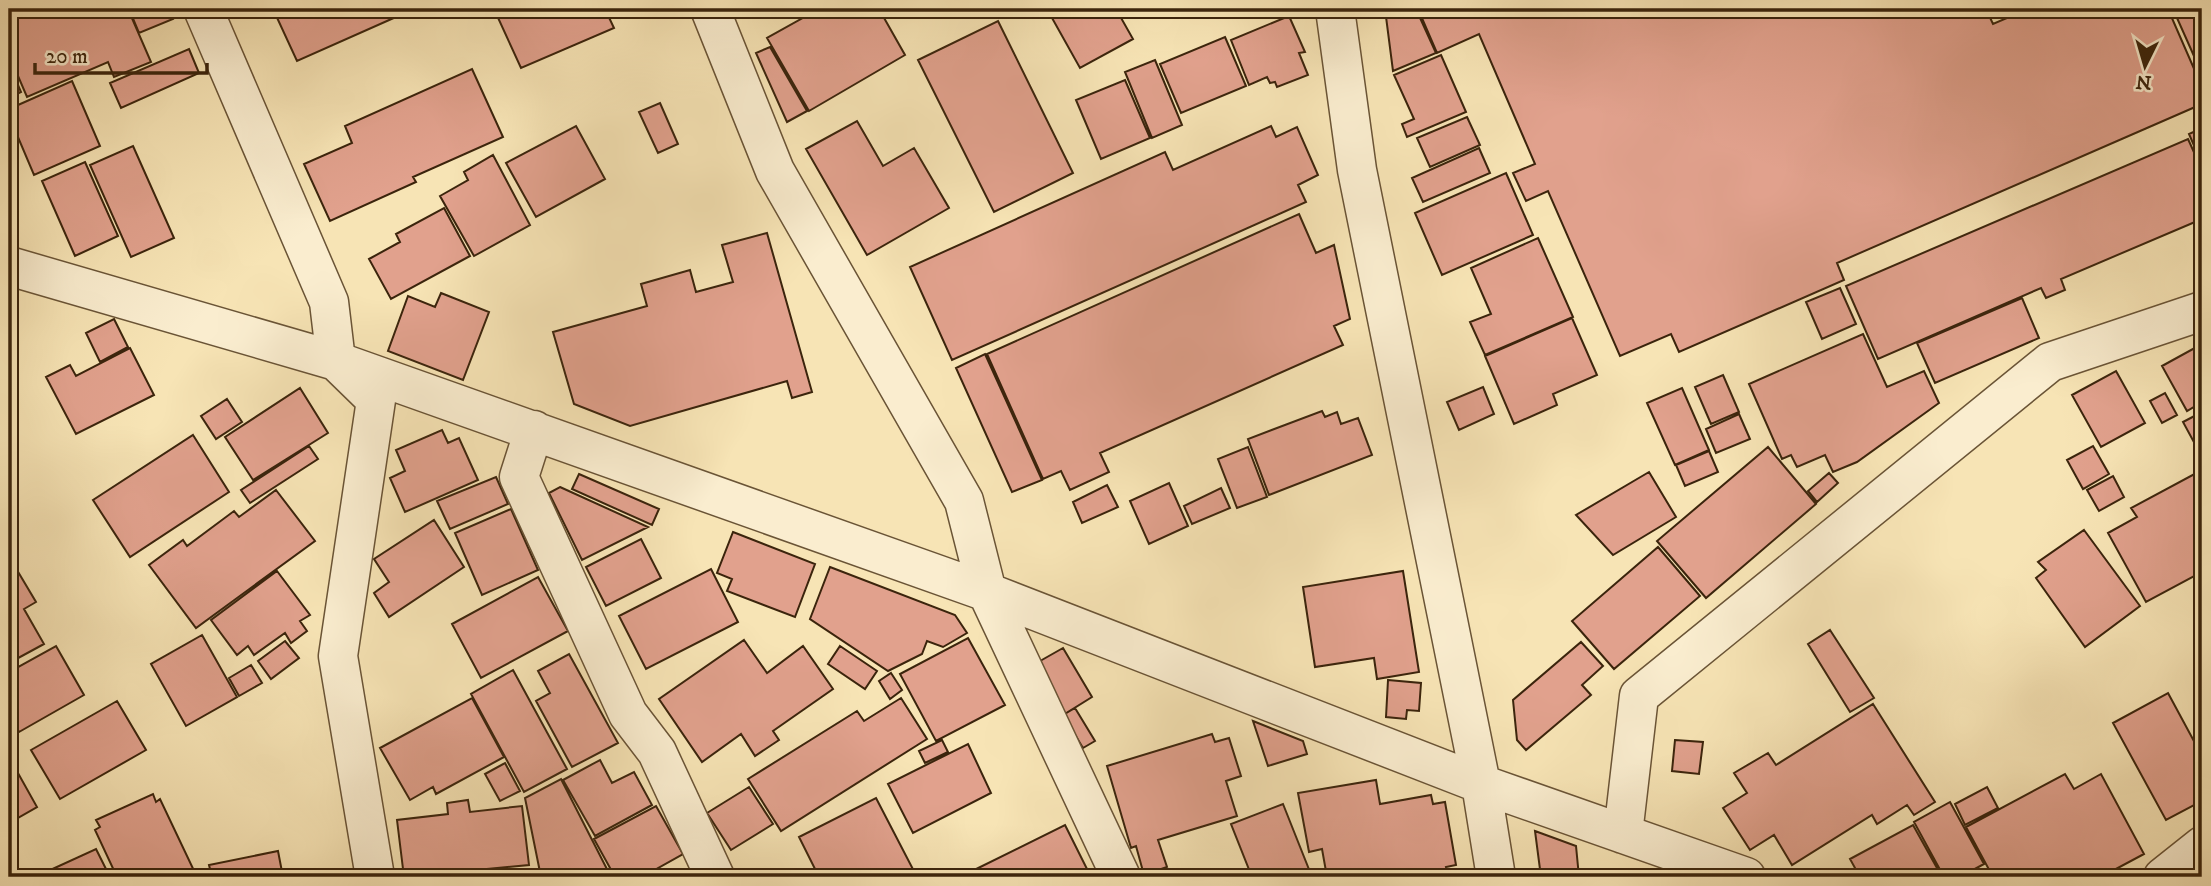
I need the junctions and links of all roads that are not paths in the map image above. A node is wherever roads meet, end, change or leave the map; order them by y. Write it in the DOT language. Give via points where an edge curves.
graph roads {
  1 [pos="203,9"];
  2 [pos="710,9"];
  3 [pos="1335,9"];
  4 [pos="9,266"];
  5 [pos="2202,311"];
  6 [pos="336,361"];
  7 [pos="534,430"];
  8 [pos="987,592"];
  9 [pos="1481,784"];
  10 [pos="1623,834"];
  11 [pos="2202,846"];
  12 [pos="375,877"];
  13 [pos="716,877"];
  14 [pos="1121,877"];
  15 [pos="1496,877"];
  16 [pos="1746,877"];
  17 [pos="2163,877"];
  1 -- 6 [label="street" via="329,302"];
  2 -- 8 [label="street" via="775,171 964,501"];
  3 -- 9 [label="street" via="1357,170"];
  4 -- 6 [label="street"];
  5 -- 10 [label="street" via="2050,362 1639,696"];
  6 -- 7 [label="street"];
  6 -- 12 [label="street" via="376,400 338,656"];
  7 -- 8 [label="street"];
  7 -- 13 [label="street" via="519,477 628,714 657,752"];
  8 -- 9 [label="street"];
  8 -- 14 [label="street"];
  9 -- 10 [label="street"];
  9 -- 15 [label="street"];
  10 -- 16 [label="street"];
  11 -- 17 [label="street"];
}
